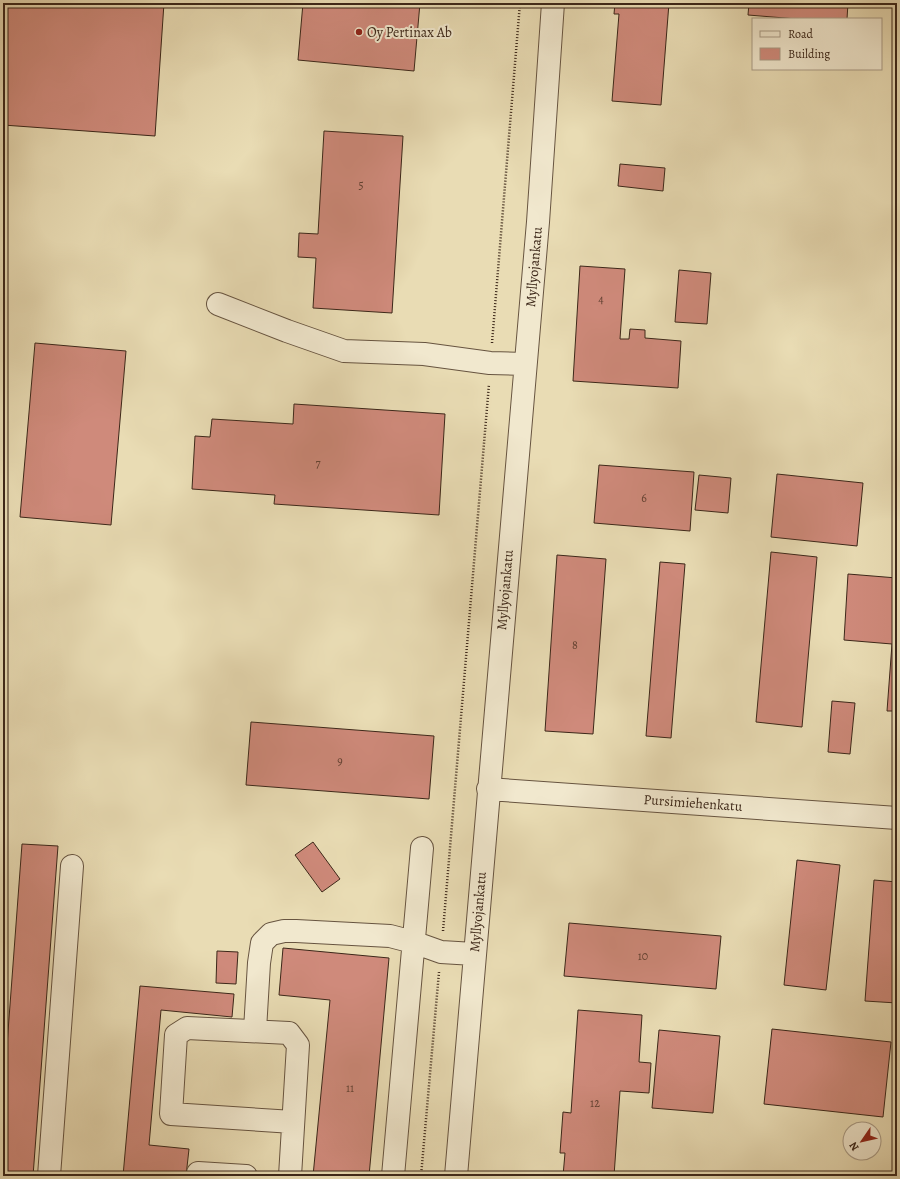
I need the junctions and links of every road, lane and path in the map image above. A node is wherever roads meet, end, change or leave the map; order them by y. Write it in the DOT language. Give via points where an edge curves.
graph roads {
  1 [pos="520,3"];
  2 [pos="553,3"];
  3 [pos="218,304"];
  4 [pos="490,363"];
  5 [pos="525,364"];
  6 [pos="488,789"];
  7 [pos="897,818"];
  8 [pos="422,848"];
  9 [pos="72,866"];
  10 [pos="413,942"];
  11 [pos="441,952"];
  12 [pos="474,954"];
  13 [pos="255,1030"];
  14 [pos="293,1122"];
  15 [pos="49,1176"];
  16 [pos="198,1176"];
  17 [pos="246,1176"];
  18 [pos="290,1176"];
  19 [pos="393,1176"];
  20 [pos="421,1176"];
  21 [pos="456,1176"];
  1 -- 4 [label="path"];
  2 -- 5 [label="street, Myllyojankatu"];
  3 -- 4 [label="street" via="344,351 424,354"];
  4 -- 5 [label="street"];
  4 -- 11 [label="path"];
  5 -- 6 [label="street, Myllyojankatu"];
  6 -- 7 [label="street, Pursimiehenkatu"];
  6 -- 12 [label="street, Myllyojankatu"];
  8 -- 10 [label="street"];
  9 -- 15 [label="street"];
  10 -- 11 [label="street"];
  10 -- 13 [label="street" via="390,936 296,931 271,934 262,943"];
  10 -- 19 [label="street"];
  11 -- 12 [label="street"];
  11 -- 20 [label="path"];
  12 -- 21 [label="street, Myllyojankatu"];
  13 -- 14 [label="street" via="289,1032 298,1045"];
  13 -- 14 [label="street" via="187,1028 176,1035 171,1114"];
  14 -- 18 [label="street"];
  16 -- 17 [label="street" via="198,1173"];
}
